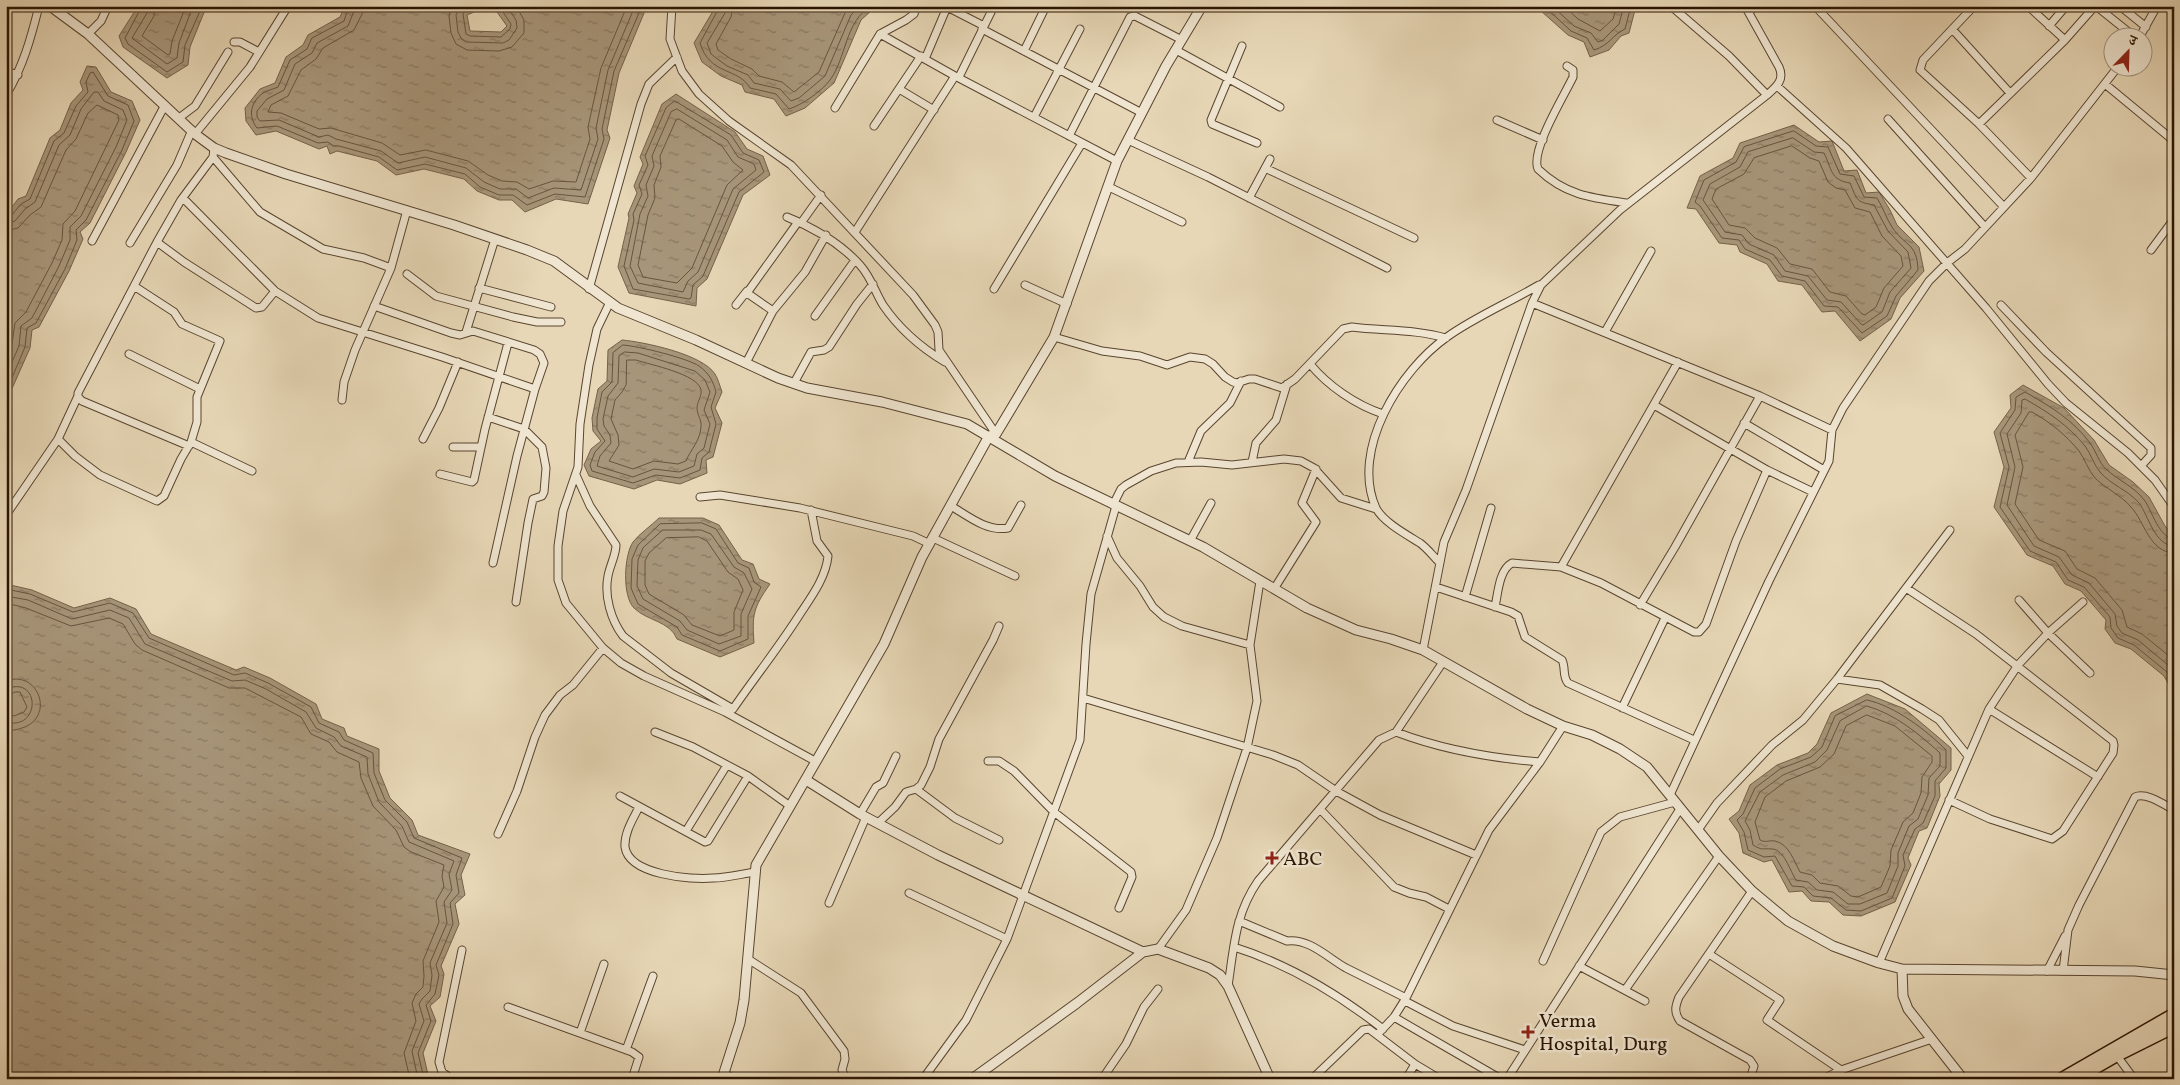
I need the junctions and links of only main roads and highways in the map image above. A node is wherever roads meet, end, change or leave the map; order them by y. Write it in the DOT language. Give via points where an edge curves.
graph roads {
  1 [pos="2174,1014"];
  2 [pos="2174,1027"];
  3 [pos="2114,1052"];
  4 [pos="2061,1079"];
  5 [pos="2076,1079"];
  1 -- 3 [label="main road"];
  2 -- 3 [label="main road"];
  3 -- 4 [label="main road"];
  3 -- 5 [label="main road"];
}
